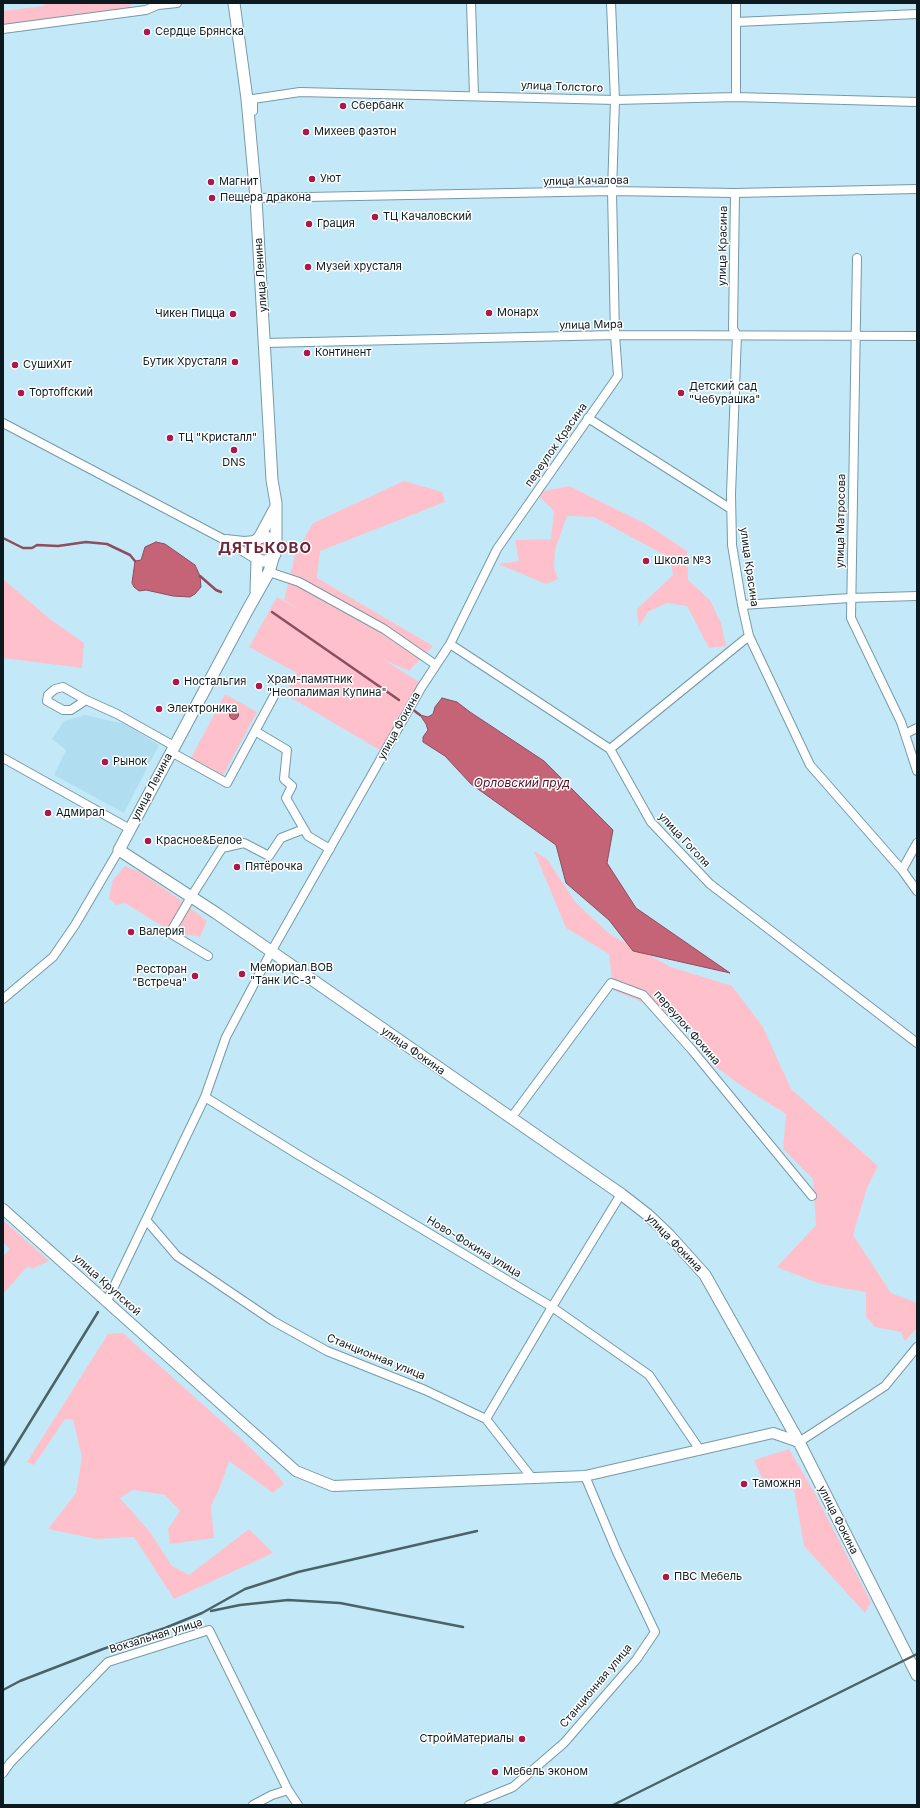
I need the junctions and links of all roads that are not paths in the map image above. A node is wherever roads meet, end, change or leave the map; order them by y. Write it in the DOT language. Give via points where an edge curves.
graph roads {
  1 [pos="177,3"];
  2 [pos="234,3"];
  3 [pos="471,3"];
  4 [pos="611,3"];
  5 [pos="736,3"];
  6 [pos="145,7"];
  7 [pos="917,14"];
  8 [pos="736,22"];
  9 [pos="3,29"];
  10 [pos="474,96"];
  11 [pos="736,97"];
  12 [pos="615,100"];
  13 [pos="917,102"];
  14 [pos="251,140"];
  15 [pos="917,189"];
  16 [pos="612,191"];
  17 [pos="735,193"];
  18 [pos="256,198"];
  19 [pos="857,258"];
  20 [pos="857,334"];
  21 [pos="615,335"];
  22 [pos="736,335"];
  23 [pos="917,336"];
  24 [pos="265,343"];
  25 [pos="588,418"];
  26 [pos="3,423"];
  27 [pos="276,504"];
  28 [pos="731,509"];
  29 [pos="223,539"];
  30 [pos="257,539"];
  31 [pos="275,551"];
  32 [pos="257,560"];
  33 [pos="269,572"];
  34 [pos="256,594"];
  35 [pos="917,596"];
  36 [pos="850,598"];
  37 [pos="742,606"];
  38 [pos="749,636"];
  39 [pos="450,644"];
  40 [pos="436,665"];
  41 [pos="421,688"];
  42 [pos="274,696"];
  43 [pos="86,700"];
  44 [pos="917,728"];
  45 [pos="255,731"];
  46 [pos="905,734"];
  47 [pos="172,749"];
  48 [pos="610,749"];
  49 [pos="3,758"];
  50 [pos="917,771"];
  51 [pos="304,828"];
  52 [pos="130,829"];
  53 [pos="917,843"];
  54 [pos="330,849"];
  55 [pos="119,850"];
  56 [pos="902,870"];
  57 [pos="917,891"];
  58 [pos="191,897"];
  59 [pos="271,952"];
  60 [pos="208,956"];
  61 [pos="3,999"];
  62 [pos="917,1043"];
  63 [pos="205,1097"];
  64 [pos="511,1118"];
  65 [pos="621,1194"];
  66 [pos="812,1196"];
  67 [pos="3,1209"];
  68 [pos="147,1221"];
  69 [pos="107,1301"];
  70 [pos="552,1307"];
  71 [pos="917,1348"];
  72 [pos="486,1419"];
  73 [pos="799,1442"];
  74 [pos="700,1450"];
  75 [pos="585,1476"];
  76 [pos="532,1478"];
  77 [pos="917,1675"];
  78 [pos="3,1773"];
  79 [pos="288,1790"];
  80 [pos="252,1805"];
  81 [pos="298,1805"];
  82 [pos="469,1805"];
  1 -- 6 [label="street"];
  2 -- 14 [label="main road, улица Ленина"];
  3 -- 10 [label="street"];
  4 -- 12 [label="street, переулок Красина"];
  5 -- 8 [label="street"];
  6 -- 9 [label="street"];
  7 -- 8 [label="street"];
  8 -- 11 [label="street"];
  10 -- 12 [label="street, улица Толстого"];
  10 -- 14 [label="street, улица Толстого" via="300,92 253,99 254,140"];
  11 -- 12 [label="street, улица Толстого"];
  11 -- 13 [label="street, улица Толстого"];
  12 -- 16 [label="street, переулок Красина"];
  14 -- 18 [label="main road, улица Ленина"];
  15 -- 17 [label="street, улица Качалова"];
  16 -- 17 [label="street, улица Качалова"];
  16 -- 18 [label="street, улица Качалова"];
  16 -- 21 [label="street, переулок Красина"];
  17 -- 22 [label="street, улица Красина" via="733,329"];
  18 -- 24 [label="main road, улица Ленина"];
  19 -- 20 [label="street, улица Матросова"];
  20 -- 22 [label="street, улица Мира"];
  20 -- 23 [label="street, улица Мира"];
  20 -- 36 [label="street, улица Матросова"];
  21 -- 22 [label="street, улица Мира"];
  21 -- 24 [label="street, улица Мира"];
  21 -- 25 [label="street, переулок Красина" via="618,376"];
  22 -- 28 [label="street, улица Красина"];
  24 -- 27 [label="main road, улица Ленина" via="272,480"];
  25 -- 28 [label="street"];
  25 -- 39 [label="street, переулок Красина" via="498,549"];
  26 -- 29 [label="street"];
  27 -- 30 [label="main road" via="270,520"];
  27 -- 31 [label="main road, улица Ленина"];
  28 -- 37 [label="street, улица Красина" via="732,545"];
  29 -- 30 [label="street" via="244,542"];
  29 -- 32 [label="street"];
  30 -- 31 [label="main road" via="270,539"];
  30 -- 32 [label="main road" via="251,550"];
  31 -- 32 [label="main road" via="268,561"];
  31 -- 33 [label="main road, улица Ленина"];
  32 -- 34 [label="main road"];
  33 -- 34 [label="main road, улица Ленина"];
  33 -- 40 [label="street" via="299,582 384,629"];
  34 -- 47 [label="main road, улица Ленина"];
  35 -- 36 [label="street"];
  36 -- 37 [label="street"];
  36 -- 46 [label="street, улица Матросова" via="851,618"];
  37 -- 38 [label="street, улица Красина"];
  38 -- 48 [label="street"];
  38 -- 56 [label="street, улица Красина" via="810,765"];
  39 -- 40 [label="street, переулок Красина"];
  39 -- 48 [label="street, улица Гоголя"];
  40 -- 41 [label="street, переулок Красина"];
  41 -- 54 [label="street, улица Фокина"];
  42 -- 45 [label="street"];
  43 -- 47 [label="street" via="117,714"];
  44 -- 46 [label="street"];
  45 -- 47 [label="street" via="227,783"];
  45 -- 51 [label="street" via="287,750 284,779 292,786 286,798"];
  46 -- 50 [label="street, улица Матросова"];
  47 -- 52 [label="main road, улица Ленина"];
  48 -- 62 [label="street, улица Гоголя" via="650,822 710,884"];
  49 -- 52 [label="street"];
  51 -- 54 [label="street" via="308,836"];
  51 -- 58 [label="street" via="281,838 269,856 244,843 222,848"];
  52 -- 55 [label="main road, улица Ленина"];
  53 -- 56 [label="street"];
  54 -- 59 [label="street, улица Фокина"];
  55 -- 58 [label="main road, улица Фокина"];
  55 -- 61 [label="street, улица Ленина" via="53,957"];
  56 -- 57 [label="street, улица Красина"];
  58 -- 59 [label="main road, улица Фокина"];
  58 -- 60 [label="street" via="170,933"];
  59 -- 63 [label="street" via="226,1037"];
  59 -- 64 [label="main road, улица Фокина"];
  63 -- 68 [label="street"];
  63 -- 70 [label="street, Ново-Фокина улица"];
  64 -- 65 [label="main road, улица Фокина"];
  64 -- 66 [label="street, переулок Фокина" via="611,983 643,995 692,1050"];
  65 -- 70 [label="street"];
  65 -- 73 [label="main road, улица Фокина" via="648,1215 705,1275"];
  67 -- 69 [label="street, улица Крупской"];
  68 -- 69 [label="street"];
  68 -- 72 [label="street, Станционная улица" via="177,1256 273,1321 327,1351 425,1390"];
  69 -- 76 [label="street, улица Крупской" via="296,1471 333,1486"];
  70 -- 72 [label="street"];
  70 -- 74 [label="street, Ново-Фокина улица" via="649,1375"];
  71 -- 73 [label="street" via="885,1386"];
  72 -- 76 [label="street, Станционная улица"];
  73 -- 74 [label="street" via="773,1433"];
  73 -- 77 [label="main road, улица Фокина"];
  74 -- 75 [label="street"];
  75 -- 76 [label="street"];
  75 -- 82 [label="street, Станционная улица" via="655,1632 636,1660 564,1743 513,1787"];
  78 -- 79 [label="street, Вокзальная улица" via="10,1762 108,1662 209,1630"];
  79 -- 80 [label="street"];
  79 -- 81 [label="street, Вокзальная улица"];
}
